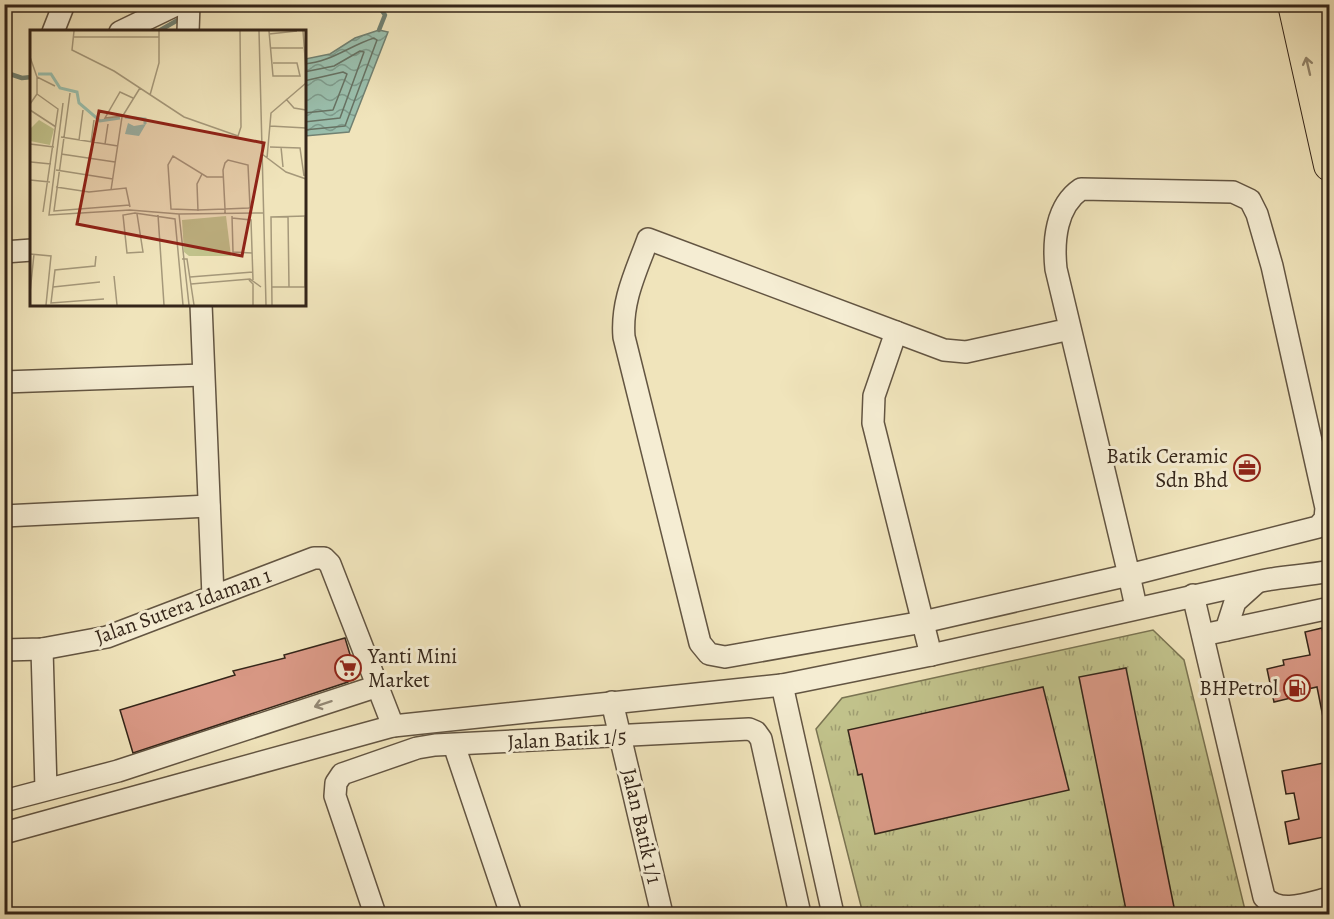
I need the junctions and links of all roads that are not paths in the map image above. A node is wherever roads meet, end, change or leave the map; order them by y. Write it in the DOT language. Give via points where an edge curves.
graph roads {
  1 [pos="64,4"];
  2 [pos="1294,4"];
  3 [pos="1321,4"];
  4 [pos="186,15"];
  5 [pos="54,30"];
  6 [pos="128,30"];
  7 [pos="1329,42"];
  8 [pos="1329,165"];
  9 [pos="30,250"];
  10 [pos="4,252"];
  11 [pos="201,306"];
  12 [pos="1070,329"];
  13 [pos="896,332"];
  14 [pos="203,375"];
  15 [pos="4,382"];
  16 [pos="209,506"];
  17 [pos="4,516"];
  18 [pos="1329,557"];
  19 [pos="1329,571"];
  20 [pos="1129,575"];
  21 [pos="1287,575"];
  22 [pos="1261,581"];
  23 [pos="1192,595"];
  24 [pos="213,596"];
  25 [pos="1136,608"];
  26 [pos="1329,608"];
  27 [pos="924,622"];
  28 [pos="1226,630"];
  29 [pos="1203,635"];
  30 [pos="42,649"];
  31 [pos="4,650"];
  32 [pos="931,655"];
  33 [pos="782,685"];
  34 [pos="378,686"];
  35 [pos="612,702"];
  36 [pos="393,726"];
  37 [pos="621,737"];
  38 [pos="454,745"];
  39 [pos="46,789"];
  40 [pos="4,801"];
  41 [pos="4,832"];
  42 [pos="1329,898"];
  43 [pos="375,915"];
  44 [pos="511,915"];
  45 [pos="662,915"];
  46 [pos="800,915"];
  47 [pos="833,915"];
  1 -- 5 [label="street"];
  8 -- 2 [label="highway, one-way"];
  3 -- 7 [label="highway"];
  4 -- 6 [label="street"];
  9 -- 10 [label="street"];
  11 -- 14 [label="street"];
  12 -- 13 [label="street" via="966,352 944,350"];
  12 -- 20 [label="street"];
  12 -- 20 [label="street" via="1054,249 1065,205 1078,191 1092,188 1233,192 1250,200 1272,266 1326,508 1325,519 1317,527"];
  13 -- 27 [label="street" via="874,396 873,423"];
  13 -- 27 [label="street" via="648,239 622,316 700,643 709,654 725,657"];
  14 -- 15 [label="street"];
  14 -- 16 [label="street"];
  16 -- 17 [label="street"];
  16 -- 24 [label="street"];
  18 -- 21 [label="street" via="1301,564"];
  19 -- 21 [label="street" via="1304,577"];
  20 -- 25 [label="street"];
  20 -- 27 [label="street"];
  21 -- 22 [label="street"];
  22 -- 23 [label="street"];
  22 -- 28 [label="street" via="1235,602"];
  23 -- 25 [label="street"];
  23 -- 29 [label="street"];
  24 -- 30 [label="street, Jalan Sutera Idaman 1" via="107,637"];
  24 -- 34 [label="street, Jalan Sutera Idaman 1" via="314,558 324,558 330,564"];
  25 -- 32 [label="street"];
  26 -- 28 [label="street"];
  27 -- 32 [label="street"];
  28 -- 29 [label="street"];
  29 -- 42 [label="street" via="1264,897 1270,904 1282,907"];
  30 -- 31 [label="street, Jalan Sutera Idaman 1"];
  30 -- 39 [label="street"];
  32 -- 33 [label="street"];
  33 -- 35 [label="street"];
  33 -- 47 [label="street"];
  34 -- 36 [label="street"];
  34 -- 39 [label="street, one-way" via="118,771"];
  35 -- 36 [label="street"];
  35 -- 37 [label="street, Jalan Batik 1/1"];
  36 -- 41 [label="street"];
  37 -- 38 [label="street, Jalan Batik 1/5"];
  37 -- 45 [label="street, Jalan Batik 1/1"];
  37 -- 46 [label="street, Jalan Batik 1/5" via="749,729 756,732 761,739"];
  38 -- 43 [label="street, Jalan Batik 1/5" via="417,748 342,774 336,783 335,796"];
  38 -- 44 [label="street"];
  39 -- 40 [label="street"];
}
